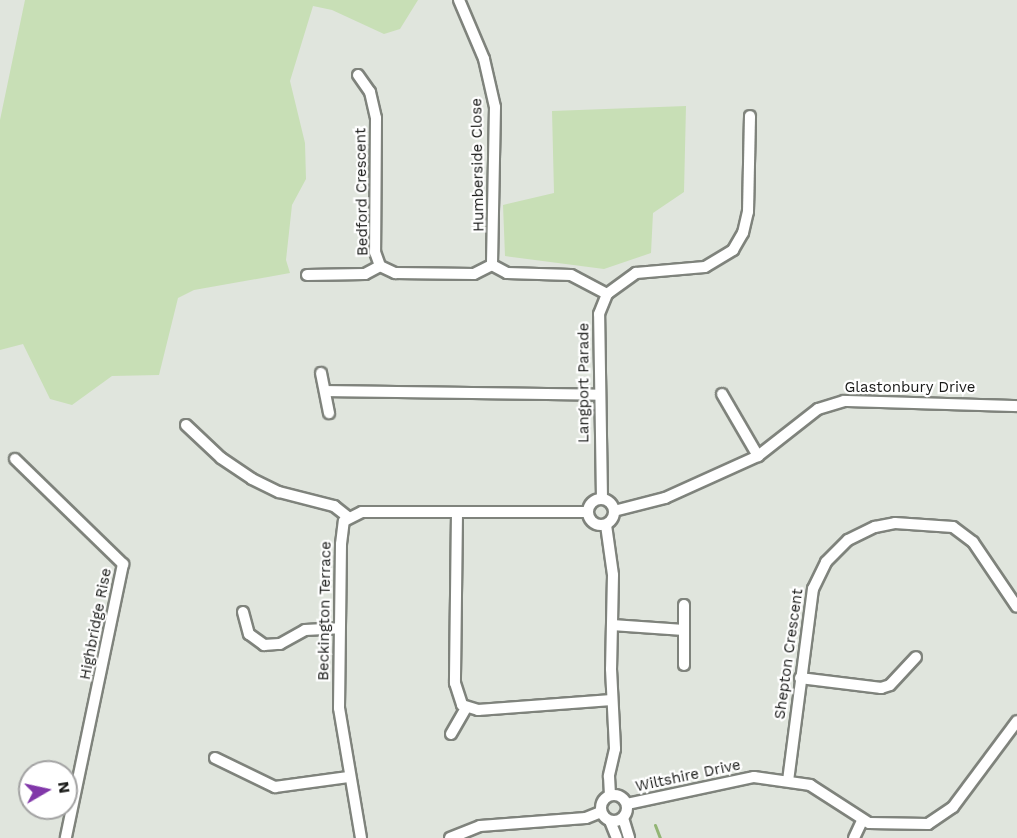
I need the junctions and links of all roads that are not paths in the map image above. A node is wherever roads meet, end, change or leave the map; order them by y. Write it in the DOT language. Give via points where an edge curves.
graph roads {
  1 [pos="459,0"];
  2 [pos="358,75"];
  3 [pos="750,116"];
  4 [pos="492,265"];
  5 [pos="380,266"];
  6 [pos="307,275"];
  7 [pos="607,294"];
  8 [pos="321,373"];
  9 [pos="327,391"];
  10 [pos="722,394"];
  11 [pos="598,395"];
  12 [pos="1017,406"];
  13 [pos="329,413"];
  14 [pos="186,425"];
  15 [pos="758,456"];
  16 [pos="15,459"];
  17 [pos="602,499"];
  18 [pos="614,511"];
  19 [pos="588,512"];
  20 [pos="457,513"];
  21 [pos="348,517"];
  22 [pos="606,525"];
  23 [pos="684,604"];
  24 [pos="1017,607"];
  25 [pos="243,612"];
  26 [pos="612,625"];
  27 [pos="339,628"];
  28 [pos="684,630"];
  29 [pos="916,657"];
  30 [pos="684,665"];
  31 [pos="800,678"];
  32 [pos="612,700"];
  33 [pos="466,708"];
  34 [pos="1017,721"];
  35 [pos="451,734"];
  36 [pos="215,758"];
  37 [pos="348,777"];
  38 [pos="788,781"];
  39 [pos="610,795"];
  40 [pos="627,804"];
  41 [pos="601,812"];
  42 [pos="623,818"];
  43 [pos="610,821"];
  44 [pos="862,821"];
  45 [pos="66,838"];
  46 [pos="361,838"];
  47 [pos="450,838"];
  48 [pos="617,838"];
  49 [pos="629,838"];
  50 [pos="854,838"];
  1 -- 4 [label="street, Humberside Close" via="484,59 495,107"];
  2 -- 5 [label="street, Bedford Crescent" via="370,92 376,118 375,252"];
  3 -- 7 [label="street" via="747,224 733,250 705,267 636,273"];
  4 -- 5 [label="street, Bedford Crescent" via="474,274 395,273"];
  4 -- 7 [label="street" via="507,273 571,276"];
  5 -- 6 [label="street" via="365,274"];
  7 -- 11 [label="street, Langport Parade" via="596,329"];
  8 -- 9 [label="street"];
  9 -- 11 [label="street"];
  9 -- 13 [label="street"];
  10 -- 15 [label="street"];
  11 -- 17 [label="street, Langport Parade"];
  12 -- 15 [label="street, Glastonbury Drive" via="844,401 818,409"];
  14 -- 21 [label="street" via="221,458 252,479 279,492 334,506"];
  15 -- 18 [label="street, Glastonbury Drive" via="665,498"];
  16 -- 45 [label="street, Highbridge Rise" via="123,564"];
  17 -- 18 [label="street" via="611,502"];
  17 -- 19 [label="street" via="591,503"];
  18 -- 22 [label="street"];
  19 -- 20 [label="street"];
  19 -- 22 [label="street" via="594,524"];
  20 -- 21 [label="street" via="362,512"];
  20 -- 33 [label="street" via="455,683 458,699"];
  21 -- 27 [label="street, Beckington Terrace" via="341,531"];
  22 -- 26 [label="street" via="613,575"];
  23 -- 28 [label="street"];
  24 -- 31 [label="street, Shepton Crescent" via="979,550 960,531 938,524 874,527 840,546 816,579"];
  25 -- 27 [label="street" via="249,634 264,645 280,644 305,630"];
  26 -- 28 [label="street"];
  26 -- 32 [label="street"];
  27 -- 37 [label="street, Beckington Terrace" via="339,708"];
  28 -- 30 [label="street"];
  29 -- 31 [label="street" via="890,685 881,688"];
  31 -- 38 [label="street, Shepton Crescent"];
  32 -- 33 [label="street"];
  32 -- 39 [label="street" via="615,749 609,776"];
  33 -- 35 [label="street"];
  34 -- 44 [label="street, Wiltshire Drive" via="953,807 939,819 914,826"];
  36 -- 37 [label="street" via="275,788"];
  37 -- 46 [label="street, Beckington Terrace"];
  38 -- 40 [label="street, Wiltshire Drive" via="744,778"];
  38 -- 44 [label="street, Wiltshire Drive" via="814,787"];
  39 -- 40 [label="street" via="623,797"];
  39 -- 41 [label="street" via="602,801"];
  40 -- 42 [label="street"];
  41 -- 43 [label="street"];
  41 -- 47 [label="street" via="586,818 480,826"];
  42 -- 43 [label="street"];
  42 -- 49 [label="street"];
  43 -- 48 [label="street"];
  44 -- 50 [label="street"];
}
